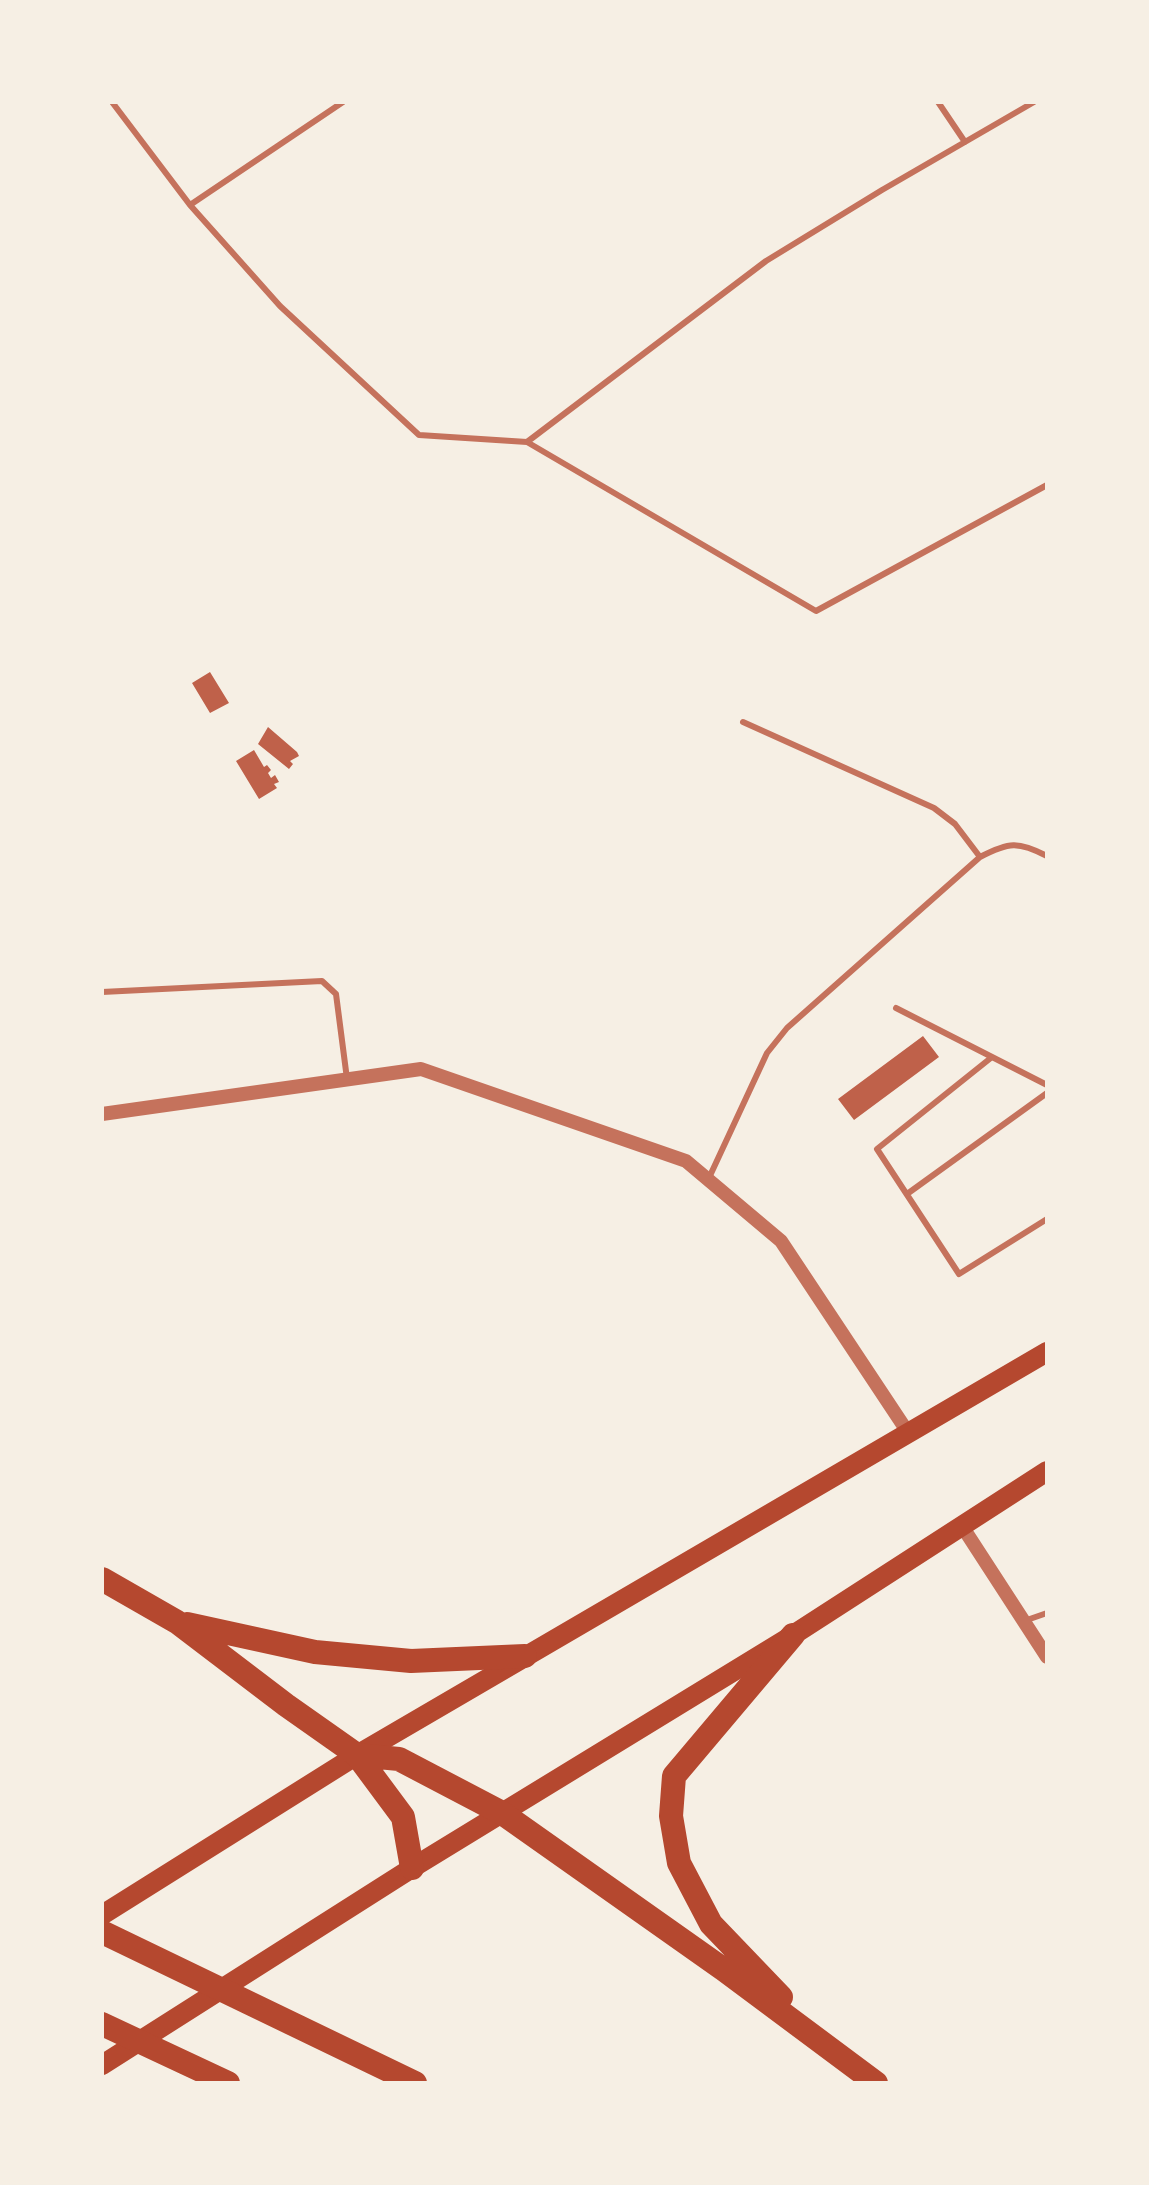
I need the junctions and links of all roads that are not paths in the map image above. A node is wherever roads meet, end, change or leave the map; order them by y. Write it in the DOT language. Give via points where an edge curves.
graph roads {
  1 [pos="112,102"];
  2 [pos="343,102"];
  3 [pos="938,102"];
  4 [pos="1034,102"];
  5 [pos="965,142"];
  6 [pos="190,205"];
  7 [pos="527,442"];
  8 [pos="1047,485"];
  9 [pos="743,722"];
  10 [pos="1047,856"];
  11 [pos="980,857"];
  12 [pos="102,992"];
  13 [pos="896,1008"];
  14 [pos="992,1057"];
  15 [pos="347,1079"];
  16 [pos="1047,1085"];
  17 [pos="1047,1093"];
  18 [pos="102,1114"];
  19 [pos="708,1180"];
  20 [pos="907,1194"];
  21 [pos="1047,1219"];
  22 [pos="1047,1352"];
  23 [pos="909,1434"];
  24 [pos="1047,1471"];
  25 [pos="962,1526"];
  26 [pos="102,1579"];
  27 [pos="1047,1613"];
  28 [pos="1024,1621"];
  29 [pos="177,1622"];
  30 [pos="793,1635"];
  31 [pos="525,1656"];
  32 [pos="1047,1657"];
  33 [pos="357,1755"];
  34 [pos="502,1813"];
  35 [pos="412,1868"];
  36 [pos="102,1915"];
  37 [pos="102,1932"];
  38 [pos="102,2024"];
  39 [pos="849,2063"];
  40 [pos="102,2065"];
  41 [pos="228,2083"];
  42 [pos="415,2083"];
  43 [pos="876,2083"];
  1 -- 6 [label="lane"];
  2 -- 6 [label="lane"];
  3 -- 5 [label="lane"];
  4 -- 5 [label="lane"];
  5 -- 7 [label="lane" via="766,261"];
  6 -- 7 [label="lane" via="280,306 419,435"];
  7 -- 8 [label="lane" via="816,611"];
  9 -- 11 [label="lane" via="934,808 955,824"];
  10 -- 11 [label="lane" via="1028,846 1005,844"];
  11 -- 19 [label="lane" via="787,1028 767,1053"];
  12 -- 15 [label="lane" via="322,981 336,994"];
  13 -- 14 [label="lane"];
  14 -- 16 [label="lane"];
  14 -- 20 [label="lane" via="877,1149"];
  15 -- 18 [label="street"];
  15 -- 19 [label="street" via="421,1069 686,1161"];
  17 -- 20 [label="lane"];
  19 -- 23 [label="street" via="781,1241"];
  20 -- 21 [label="lane" via="959,1274"];
  22 -- 23 [label="main road"];
  23 -- 31 [label="main road"];
  24 -- 25 [label="main road"];
  25 -- 28 [label="street"];
  25 -- 30 [label="main road"];
  26 -- 29 [label="highway"];
  27 -- 28 [label="lane"];
  28 -- 32 [label="street"];
  29 -- 31 [label="highway" via="329,1653 411,1661"];
  29 -- 33 [label="highway"];
  30 -- 34 [label="main road"];
  30 -- 39 [label="highway" via="674,1776 671,1816 679,1863 711,1924"];
  31 -- 33 [label="main road"];
  33 -- 34 [label="highway" via="399,1759"];
  33 -- 35 [label="highway" via="403,1817"];
  33 -- 36 [label="main road"];
  34 -- 35 [label="main road"];
  34 -- 39 [label="highway"];
  35 -- 40 [label="main road"];
  37 -- 42 [label="highway"];
  38 -- 41 [label="highway"];
  39 -- 43 [label="highway"];
}
